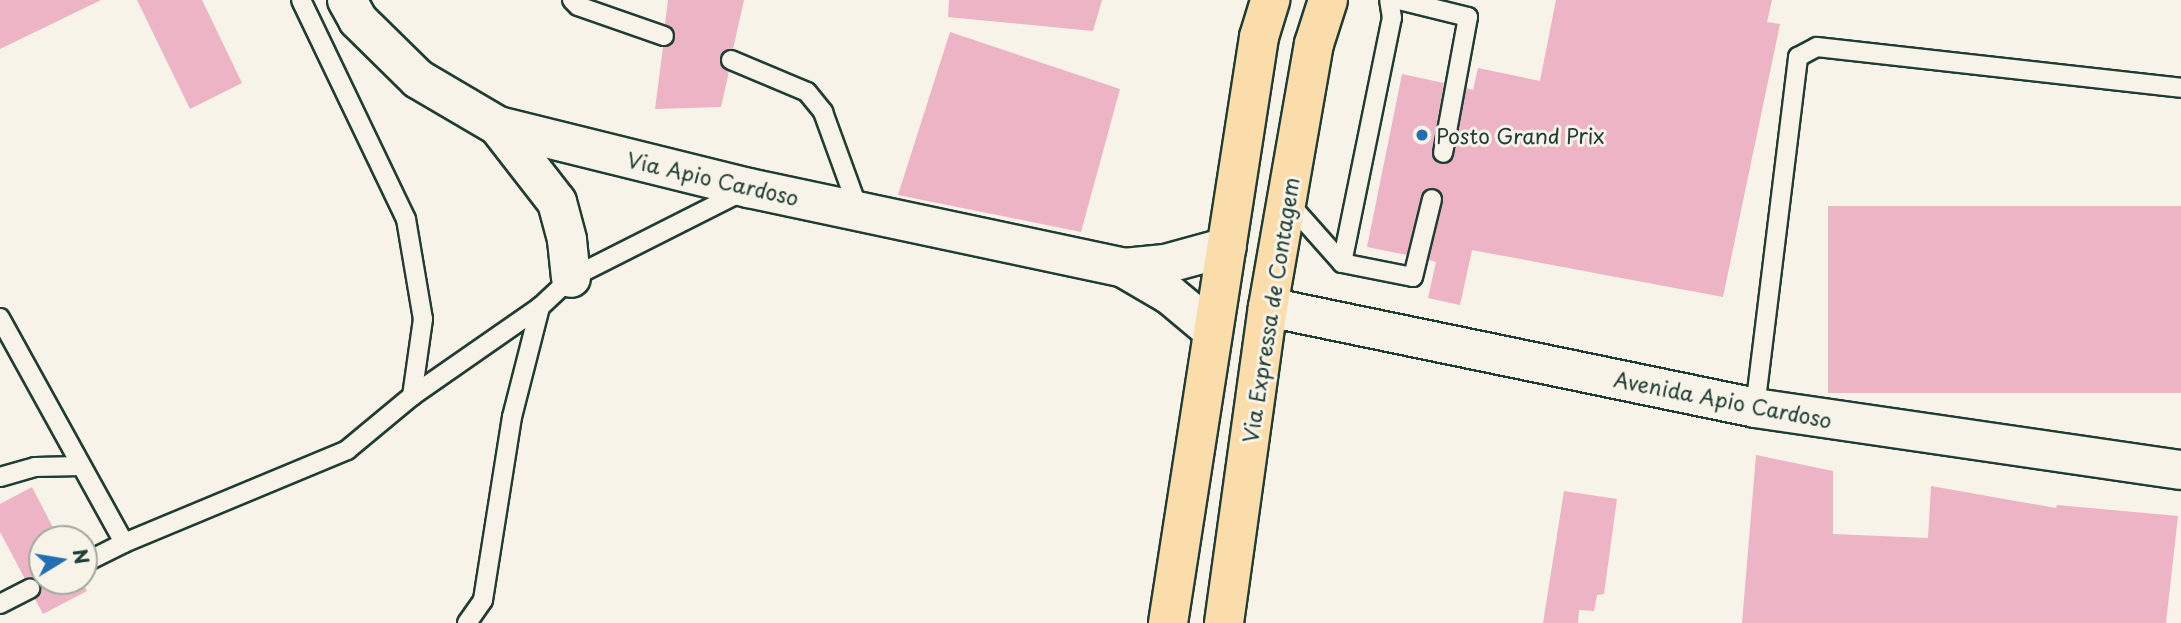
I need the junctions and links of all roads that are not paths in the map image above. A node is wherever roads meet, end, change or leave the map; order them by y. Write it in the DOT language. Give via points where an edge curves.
graph roads {
  1 [pos="301,0"];
  2 [pos="347,0"];
  3 [pos="572,0"];
  4 [pos="1270,0"];
  5 [pos="1328,0"];
  6 [pos="1389,0"];
  7 [pos="1399,0"];
  8 [pos="664,36"];
  9 [pos="731,60"];
  10 [pos="2181,88"];
  11 [pos="498,126"];
  12 [pos="1443,153"];
  13 [pos="750,188"];
  14 [pos="1432,198"];
  15 [pos="1287,201"];
  16 [pos="859,211"];
  17 [pos="1227,247"];
  18 [pos="1342,263"];
  19 [pos="1124,268"];
  20 [pos="571,278"];
  21 [pos="540,307"];
  22 [pos="1268,307"];
  23 [pos="0,318"];
  24 [pos="1213,331"];
  25 [pos="412,396"];
  26 [pos="1755,408"];
  27 [pos="81,466"];
  28 [pos="2181,470"];
  29 [pos="0,477"];
  30 [pos="124,543"];
  31 [pos="98,556"];
  32 [pos="28,590"];
  33 [pos="0,604"];
  34 [pos="467,623"];
  35 [pos="1168,623"];
  36 [pos="1224,623"];
  1 -- 25 [label="lane" via="406,219 423,319"];
  2 -- 11 [label="street, Via Apio Cardoso" via="358,20 418,79"];
  3 -- 8 [label="lane"];
  4 -- 17 [label="highway" via="1259,37"];
  5 -- 15 [label="highway, Via Expressa de Contagem" via="1314,44"];
  6 -- 18 [label="lane" via="1392,18"];
  7 -- 12 [label="lane" via="1468,18"];
  9 -- 16 [label="lane" via="807,92 823,112"];
  10 -- 26 [label="lane" via="1817,47 1798,57"];
  11 -- 13 [label="street, Via Apio Cardoso"];
  11 -- 20 [label="street" via="557,202 568,240"];
  13 -- 16 [label="street, Via Apio Cardoso"];
  13 -- 20 [label="lane"];
  14 -- 18 [label="lane" via="1413,277"];
  15 -- 18 [label="lane"];
  15 -- 22 [label="highway, Via Expressa de Contagem"];
  16 -- 19 [label="street, Via Apio Cardoso"];
  17 -- 19 [label="street, Via Apio Cardoso" via="1165,264"];
  17 -- 24 [label="highway"];
  19 -- 24 [label="street, Via Apio Cardoso" via="1170,295"];
  20 -- 21 [label="lane"];
  21 -- 25 [label="lane"];
  21 -- 34 [label="lane" via="512,416 483,600"];
  22 -- 26 [label="street, Avenida Apio Cardoso"];
  22 -- 36 [label="highway, Via Expressa de Contagem"];
  23 -- 27 [label="lane"];
  24 -- 35 [label="highway"];
  25 -- 30 [label="lane" via="347,450"];
  26 -- 28 [label="street, Avenida Apio Cardoso"];
  27 -- 29 [label="lane" via="35,467"];
  27 -- 30 [label="lane"];
  30 -- 31 [label="lane"];
  32 -- 33 [label="lane"];
}
